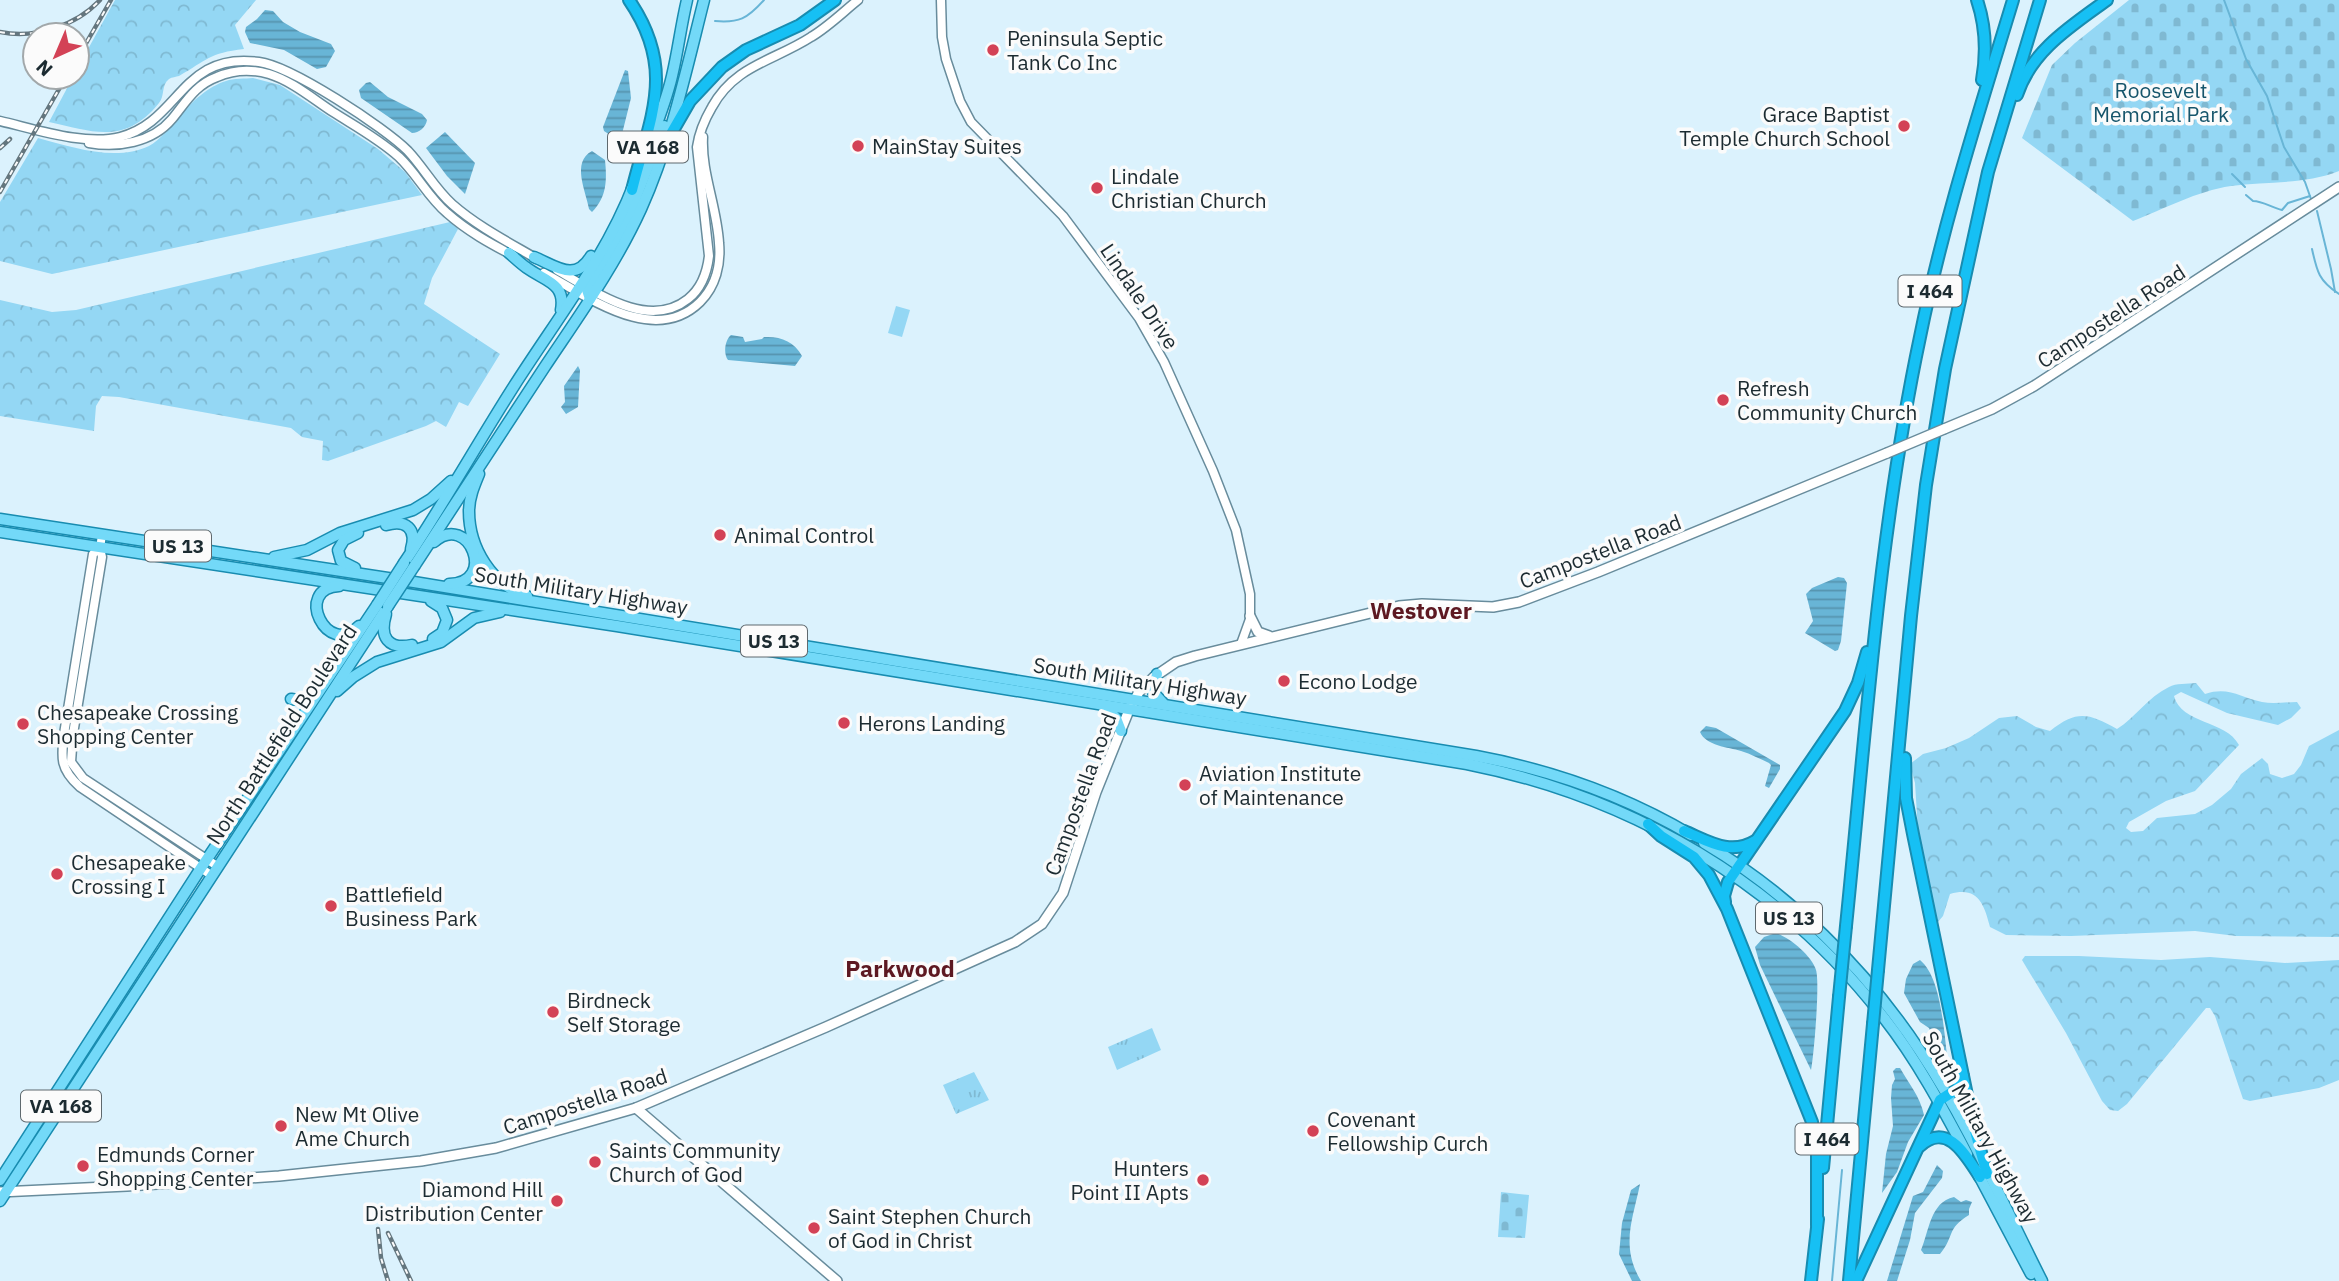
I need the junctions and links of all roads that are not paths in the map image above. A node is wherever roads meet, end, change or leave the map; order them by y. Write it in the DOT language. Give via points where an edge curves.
graph roads {
  1 [pos="629,0"];
  2 [pos="688,0"];
  3 [pos="704,0"];
  4 [pos="835,0"];
  5 [pos="858,0"];
  6 [pos="941,0"];
  7 [pos="1977,0"];
  8 [pos="2012,0"];
  9 [pos="2040,0"];
  10 [pos="2107,0"];
  11 [pos="672,75"];
  12 [pos="0,121"];
  13 [pos="67,136"];
  14 [pos="664,146"];
  15 [pos="1962,168"];
  16 [pos="2339,187"];
  17 [pos="632,190"];
  18 [pos="1979,215"];
  19 [pos="616,222"];
  20 [pos="509,253"];
  21 [pos="534,257"];
  22 [pos="586,291"];
  23 [pos="560,316"];
  24 [pos="506,426"];
  25 [pos="486,454"];
  26 [pos="468,462"];
  27 [pos="0,519"];
  28 [pos="0,532"];
  29 [pos="102,535"];
  30 [pos="100,548"];
  31 [pos="424,552"];
  32 [pos="255,558"];
  33 [pos="410,564"];
  34 [pos="386,578"];
  35 [pos="414,582"];
  36 [pos="378,589"];
  37 [pos="407,593"];
  38 [pos="377,605"];
  39 [pos="388,606"];
  40 [pos="562,606"];
  41 [pos="513,611"];
  42 [pos="1250,616"];
  43 [pos="1911,617"];
  44 [pos="1875,622"];
  45 [pos="1271,637"];
  46 [pos="1241,644"];
  47 [pos="1157,674"];
  48 [pos="325,683"];
  49 [pos="1102,705"];
  50 [pos="1132,705"];
  51 [pos="1167,705"];
  52 [pos="322,706"];
  53 [pos="299,724"];
  54 [pos="1121,731"];
  55 [pos="65,770"];
  56 [pos="95,785"];
  57 [pos="1648,824"];
  58 [pos="1684,831"];
  59 [pos="1759,837"];
  60 [pos="204,863"];
  61 [pos="1736,870"];
  62 [pos="214,871"];
  63 [pos="1727,909"];
  64 [pos="1963,1075"];
  65 [pos="659,1098"];
  66 [pos="1943,1099"];
  67 [pos="636,1108"];
  68 [pos="655,1125"];
  69 [pos="1918,1148"];
  70 [pos="1983,1175"];
  71 [pos="0,1180"];
  72 [pos="3,1191"];
  73 [pos="0,1201"];
  74 [pos="1817,1225"];
  75 [pos="837,1281"];
  76 [pos="1811,1281"];
  77 [pos="1849,1281"];
  78 [pos="1856,1281"];
  79 [pos="2035,1281"];
  80 [pos="2042,1281"];
  1 -- 17 [label="highway" via="651,46 657,87"];
  2 -- 11 [label="main road, North Battlefield Boulevard / VA 168"];
  3 -- 14 [label="main road, North Battlefield Boulevard"];
  4 -- 14 [label="highway, VA 168" via="800,25 746,50 722,67 690,100"];
  5 -- 22 [label="street" via="812,36 737,75 705,120 697,147 709,256 701,286 682,303 662,311 632,308"];
  6 -- 42 [label="street, Lindale Drive" via="946,59 971,122 1063,216 1139,318 1164,362 1233,523 1247,576"];
  7 -- 15 [label="highway" via="1985,56"];
  8 -- 15 [label="highway, I 464"];
  9 -- 18 [label="highway, I 464" via="2002,121"];
  10 -- 18 [label="highway" via="2055,39 2025,76"];
  11 -- 17 [label="main road, North Battlefield Boulevard / VA 168"];
  11 -- 22 [label="main road" via="663,129 641,190"];
  12 -- 13 [label="street"];
  13 -- 20 [label="street" via="106,145 136,141 168,123 207,81 234,72 270,74 384,144 448,214"];
  13 -- 21 [label="street" via="105,139 126,135 152,122 187,83 206,71 239,61 272,65 298,76 390,136 453,205"];
  14 -- 22 [label="main road, North Battlefield Boulevard / VA 168" via="633,226"];
  15 -- 44 [label="highway, I 464" via="1919,338 1886,527"];
  16 -- 45 [label="main road, Campostella Road, bridge" via="1992,409 1600,572 1519,601 1493,607 1399,606"];
  17 -- 19 [label="main road, North Battlefield Boulevard / VA 168"];
  18 -- 43 [label="highway, I 464" via="1943,382"];
  19 -- 21 [label="main road" via="578,270 566,271"];
  19 -- 22 [label="main road, North Battlefield Boulevard / VA 168"];
  20 -- 22 [label="street"];
  20 -- 23 [label="main road" via="555,285 562,300"];
  21 -- 22 [label="street"];
  22 -- 23 [label="main road, North Battlefield Boulevard / VA 168"];
  22 -- 24 [label="main road, North Battlefield Boulevard / VA 168"];
  23 -- 26 [label="main road, North Battlefield Boulevard / VA 168"];
  24 -- 25 [label="main road, North Battlefield Boulevard / VA 168"];
  24 -- 26 [label="main road"];
  25 -- 31 [label="main road, North Battlefield Boulevard / VA 168"];
  25 -- 40 [label="main road" via="469,510 480,554 508,587"];
  26 -- 32 [label="main road" via="432,499 413,510 340,533 307,550"];
  26 -- 33 [label="main road, North Battlefield Boulevard / VA 168"];
  27 -- 29 [label="main road, South Military Highway / US 13"];
  28 -- 30 [label="main road, South Military Highway / US 13"];
  29 -- 30 [label="street"];
  29 -- 32 [label="main road, South Military Highway / US 13"];
  30 -- 36 [label="main road, South Military Highway / US 13"];
  30 -- 55 [label="street" via="93,554 64,734"];
  30 -- 56 [label="street" via="103,557 70,753 75,769"];
  31 -- 33 [label="main road, North Battlefield Boulevard / VA 168"];
  31 -- 35 [label="main road" via="445,534 457,534 467,542 476,566 471,577 460,583"];
  32 -- 34 [label="main road, South Military Highway / US 13"];
  33 -- 34 [label="main road" via="413,541 411,530 403,523 344,540 338,550 341,561"];
  33 -- 38 [label="main road, North Battlefield Boulevard / VA 168, bridge"];
  33 -- 39 [label="main road, North Battlefield Boulevard / VA 168, bridge"];
  34 -- 35 [label="main road, South Military Highway / US 13"];
  35 -- 40 [label="main road, South Military Highway / US 13"];
  36 -- 37 [label="main road, South Military Highway / US 13"];
  36 -- 38 [label="main road" via="331,587 321,592 316,604 327,629 344,636"];
  37 -- 39 [label="main road" via="442,608 447,620 438,637 401,647 390,643 383,627"];
  37 -- 41 [label="main road, South Military Highway / US 13"];
  38 -- 48 [label="main road, North Battlefield Boulevard / VA 168"];
  39 -- 52 [label="main road, North Battlefield Boulevard / VA 168"];
  40 -- 50 [label="main road, South Military Highway / US 13"];
  41 -- 49 [label="main road, South Military Highway / US 13"];
  41 -- 52 [label="main road" via="474,618 441,642 377,662"];
  42 -- 45 [label="main road" via="1258,632"];
  42 -- 46 [label="street, Lindale Drive"];
  43 -- 64 [label="highway" via="1906,798"];
  43 -- 77 [label="highway, I 464, bridge"];
  44 -- 59 [label="highway" via="1845,711"];
  44 -- 74 [label="highway, I 464, bridge"];
  45 -- 46 [label="main road, Campostella Road"];
  46 -- 47 [label="main road, Campostella Road" via="1176,662"];
  47 -- 50 [label="main road, Campostella Road"];
  47 -- 51 [label="main road" via="1153,692"];
  48 -- 53 [label="main road, North Battlefield Boulevard / VA 168"];
  48 -- 53 [label="main road" via="308,699 291,699"];
  49 -- 50 [label="main road, South Military Highway / US 13"];
  49 -- 54 [label="main road" via="1115,716"];
  50 -- 51 [label="main road, South Military Highway / US 13"];
  50 -- 54 [label="main road, Campostella Road"];
  50 -- 57 [label="main road, South Military Highway / US 13" via="1497,770 1567,790"];
  51 -- 58 [label="main road, South Military Highway / US 13" via="1498,760 1587,787"];
  52 -- 62 [label="main road, North Battlefield Boulevard / VA 168"];
  53 -- 60 [label="main road, North Battlefield Boulevard / VA 168"];
  54 -- 65 [label="main road, Campostella Road" via="1062,893 1051,914 1031,933"];
  55 -- 56 [label="street" via="83,783"];
  55 -- 60 [label="street" via="80,787"];
  56 -- 60 [label="street"];
  57 -- 61 [label="main road, South Military Highway / US 13"];
  57 -- 63 [label="highway" via="1702,865"];
  58 -- 59 [label="highway" via="1728,848 1747,846"];
  58 -- 61 [label="main road, South Military Highway / US 13"];
  59 -- 61 [label="highway"];
  60 -- 62 [label="street"];
  60 -- 71 [label="main road, North Battlefield Boulevard / VA 168"];
  61 -- 63 [label="highway" via="1725,890"];
  61 -- 66 [label="main road, South Military Highway / US 13" via="1850,978"];
  62 -- 72 [label="main road, North Battlefield Boulevard / VA 168"];
  63 -- 74 [label="highway" via="1812,1122 1817,1152"];
  64 -- 66 [label="highway" via="1960,1086"];
  64 -- 70 [label="highway"];
  65 -- 67 [label="main road, Campostella Road"];
  65 -- 68 [label="main road" via="651,1112"];
  66 -- 69 [label="highway"];
  66 -- 70 [label="main road, South Military Highway / US 13"];
  67 -- 68 [label="main road"];
  67 -- 72 [label="main road, Campostella Road" via="532,1139 421,1161 279,1176"];
  68 -- 75 [label="main road"];
  69 -- 70 [label="highway" via="1929,1139 1949,1140"];
  69 -- 78 [label="highway"];
  70 -- 79 [label="main road, South Military Highway / US 13"];
  70 -- 80 [label="main road, South Military Highway / US 13"];
  72 -- 73 [label="main road, VA 168"];
  74 -- 76 [label="highway, I 464"];
}
